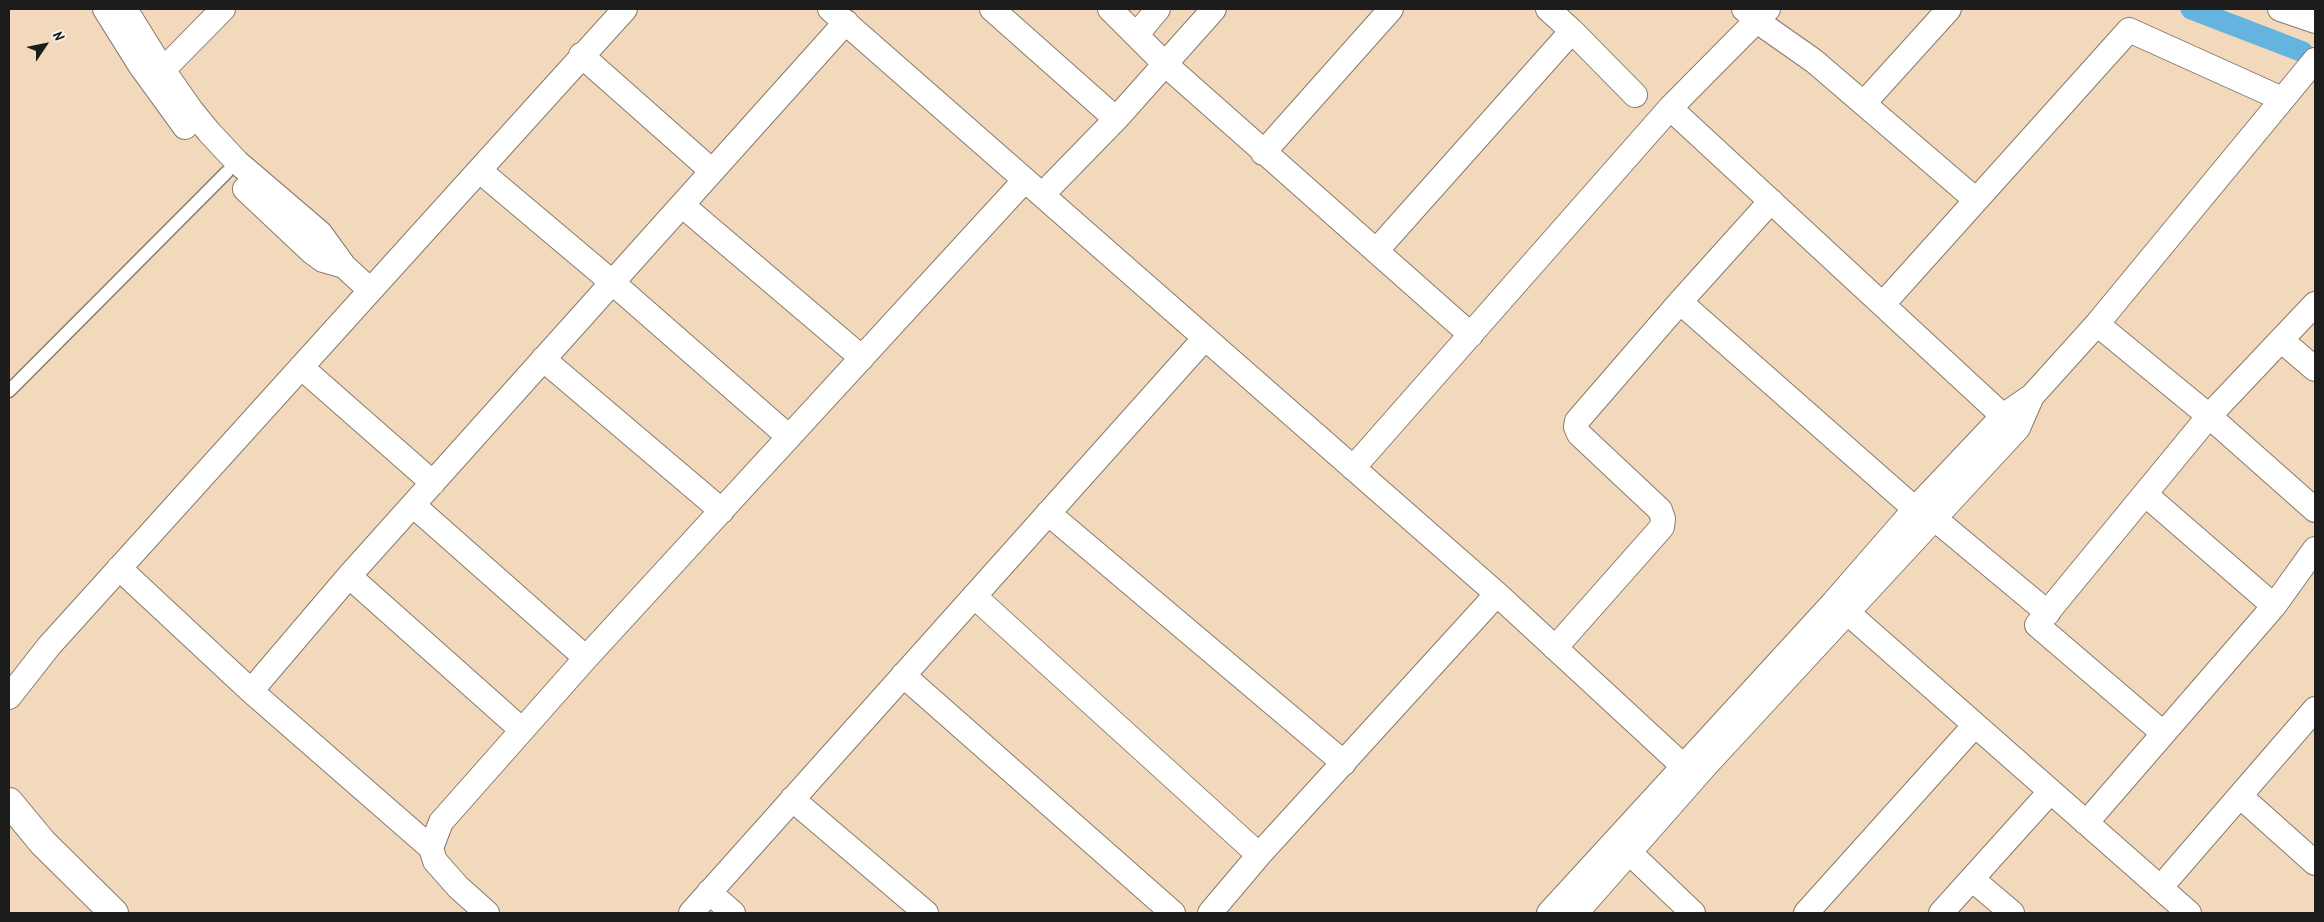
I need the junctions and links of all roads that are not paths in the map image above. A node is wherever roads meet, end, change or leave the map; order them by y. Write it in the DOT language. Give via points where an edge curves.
graph roads {
  1 [pos="105,9"];
  2 [pos="125,9"];
  3 [pos="223,9"];
  4 [pos="625,9"];
  5 [pos="992,9"];
  6 [pos="1110,9"];
  7 [pos="1158,9"];
  8 [pos="1214,9"];
  9 [pos="1391,9"];
  10 [pos="1548,9"];
  11 [pos="1949,9"];
  12 [pos="2280,9"];
  13 [pos="1756,13"];
  14 [pos="838,16"];
  15 [pos="2315,21"];
  16 [pos="1572,31"];
  17 [pos="1137,34"];
  18 [pos="581,55"];
  19 [pos="2315,60"];
  20 [pos="1165,64"];
  21 [pos="163,70"];
  22 [pos="1635,95"];
  23 [pos="2282,99"];
  24 [pos="1864,103"];
  25 [pos="1670,108"];
  26 [pos="1116,119"];
  27 [pos="1263,152"];
  28 [pos="480,171"];
  29 [pos="227,172"];
  30 [pos="712,172"];
  31 [pos="1034,188"];
  32 [pos="1976,200"];
  33 [pos="1771,201"];
  34 [pos="682,205"];
  35 [pos="1376,251"];
  36 [pos="344,266"];
  37 [pos="613,282"];
  38 [pos="370,290"];
  39 [pos="1680,302"];
  40 [pos="1882,304"];
  41 [pos="2315,304"];
  42 [pos="2097,324"];
  43 [pos="1471,335"];
  44 [pos="1205,338"];
  45 [pos="2281,340"];
  46 [pos="862,358"];
  47 [pos="543,359"];
  48 [pos="301,367"];
  49 [pos="2315,369"];
  50 [pos="9,391"];
  51 [pos="2032,396"];
  52 [pos="2003,416"];
  53 [pos="2209,416"];
  54 [pos="789,437"];
  55 [pos="1353,468"];
  56 [pos="433,483"];
  57 [pos="2146,494"];
  58 [pos="413,504"];
  59 [pos="2315,510"];
  60 [pos="722,511"];
  61 [pos="1048,514"];
  62 [pos="1925,514"];
  63 [pos="2315,549"];
  64 [pos="119,568"];
  65 [pos="349,576"];
  66 [pos="1497,594"];
  67 [pos="974,596"];
  68 [pos="2274,606"];
  69 [pos="1848,613"];
  70 [pos="2048,613"];
  71 [pos="1555,648"];
  72 [pos="586,658"];
  73 [pos="903,676"];
  74 [pos="251,691"];
  75 [pos="9,697"];
  76 [pos="2315,709"];
  77 [pos="1975,725"];
  78 [pos="522,730"];
  79 [pos="2163,733"];
  80 [pos="1344,763"];
  81 [pos="1682,765"];
  82 [pos="2050,792"];
  83 [pos="2240,796"];
  84 [pos="792,799"];
  85 [pos="9,802"];
  86 [pos="2086,823"];
  87 [pos="430,848"];
  88 [pos="1630,852"];
  89 [pos="1259,855"];
  90 [pos="2315,863"];
  91 [pos="1972,879"];
  92 [pos="2160,888"];
  93 [pos="709,892"];
  94 [pos="114,913"];
  95 [pos="487,913"];
  96 [pos="691,913"];
  97 [pos="733,913"];
  98 [pos="926,913"];
  99 [pos="1173,913"];
  100 [pos="1210,913"];
  101 [pos="1549,913"];
  102 [pos="1576,913"];
  103 [pos="1693,913"];
  104 [pos="1806,913"];
  105 [pos="1941,913"];
  106 [pos="2012,913"];
  107 [pos="2189,913"];
  1 -- 29 [label="street" via="174,114"];
  2 -- 21 [label="street"];
  3 -- 21 [label="street"];
  4 -- 18 [label="street"];
  5 -- 26 [label="street"];
  6 -- 17 [label="street"];
  7 -- 17 [label="street"];
  8 -- 20 [label="street"];
  9 -- 27 [label="street"];
  10 -- 16 [label="street"];
  11 -- 24 [label="street"];
  12 -- 15 [label="street"];
  13 -- 24 [label="street"];
  13 -- 25 [label="street"];
  14 -- 30 [label="street"];
  14 -- 31 [label="street"];
  16 -- 22 [label="street"];
  16 -- 35 [label="street"];
  17 -- 20 [label="street"];
  18 -- 28 [label="street"];
  18 -- 30 [label="street"];
  19 -- 23 [label="street"];
  20 -- 26 [label="street"];
  20 -- 27 [label="street"];
  21 -- 36 [label="street" via="209,132 237,162 320,233"];
  23 -- 32 [label="street" via="2129,30"];
  23 -- 42 [label="street"];
  24 -- 32 [label="street"];
  25 -- 33 [label="street"];
  25 -- 43 [label="street"];
  26 -- 31 [label="street"];
  27 -- 35 [label="street"];
  28 -- 37 [label="street"];
  28 -- 38 [label="street"];
  29 -- 36 [label="street" via="312,252 323,260"];
  29 -- 50 [label="lane"];
  30 -- 34 [label="street"];
  31 -- 44 [label="street"];
  31 -- 46 [label="street"];
  32 -- 40 [label="street"];
  33 -- 39 [label="street"];
  33 -- 40 [label="street"];
  34 -- 37 [label="street"];
  34 -- 46 [label="street"];
  35 -- 43 [label="street"];
  36 -- 38 [label="street"];
  37 -- 47 [label="street"];
  37 -- 54 [label="street"];
  38 -- 48 [label="street"];
  39 -- 62 [label="street"];
  39 -- 71 [label="street" via="1577,421 1576,427 1579,434 1660,510 1662,527"];
  40 -- 52 [label="street"];
  41 -- 45 [label="street"];
  42 -- 51 [label="street"];
  42 -- 53 [label="street"];
  43 -- 55 [label="street"];
  44 -- 55 [label="street"];
  44 -- 61 [label="street"];
  45 -- 49 [label="street"];
  45 -- 53 [label="street"];
  46 -- 54 [label="street"];
  47 -- 56 [label="street"];
  47 -- 60 [label="street"];
  48 -- 56 [label="street"];
  48 -- 64 [label="street"];
  51 -- 52 [label="street"];
  51 -- 62 [label="street" via="2018,428"];
  52 -- 62 [label="street"];
  53 -- 57 [label="street"];
  53 -- 59 [label="street"];
  54 -- 60 [label="street"];
  55 -- 66 [label="street"];
  56 -- 58 [label="street"];
  57 -- 68 [label="street"];
  57 -- 70 [label="street"];
  58 -- 65 [label="street"];
  58 -- 72 [label="street"];
  60 -- 72 [label="street"];
  61 -- 67 [label="street"];
  61 -- 80 [label="street"];
  62 -- 69 [label="street"];
  62 -- 70 [label="street"];
  62 -- 81 [label="street" via="1834,602"];
  63 -- 68 [label="street"];
  64 -- 74 [label="street"];
  64 -- 75 [label="street" via="49,646"];
  65 -- 74 [label="street"];
  65 -- 78 [label="street"];
  66 -- 71 [label="street"];
  66 -- 80 [label="street"];
  67 -- 73 [label="street"];
  67 -- 89 [label="street"];
  68 -- 79 [label="street"];
  69 -- 77 [label="street"];
  69 -- 88 [label="street"];
  70 -- 79 [label="street" via="2037,626"];
  71 -- 81 [label="street"];
  72 -- 78 [label="street"];
  73 -- 84 [label="street"];
  73 -- 99 [label="street"];
  74 -- 87 [label="street"];
  76 -- 83 [label="street"];
  77 -- 82 [label="street"];
  77 -- 104 [label="street"];
  78 -- 87 [label="street" via="441,822"];
  79 -- 86 [label="street"];
  80 -- 89 [label="street"];
  81 -- 101 [label="street"];
  82 -- 86 [label="street"];
  82 -- 91 [label="street"];
  83 -- 90 [label="street"];
  83 -- 92 [label="street"];
  84 -- 93 [label="street"];
  84 -- 98 [label="street"];
  85 -- 94 [label="street" via="43,844"];
  86 -- 92 [label="street"];
  87 -- 95 [label="street" via="442,871"];
  88 -- 102 [label="street"];
  88 -- 103 [label="street"];
  89 -- 100 [label="street"];
  91 -- 105 [label="street"];
  91 -- 106 [label="street"];
  92 -- 107 [label="street"];
  93 -- 96 [label="street"];
  93 -- 97 [label="street"];
}
